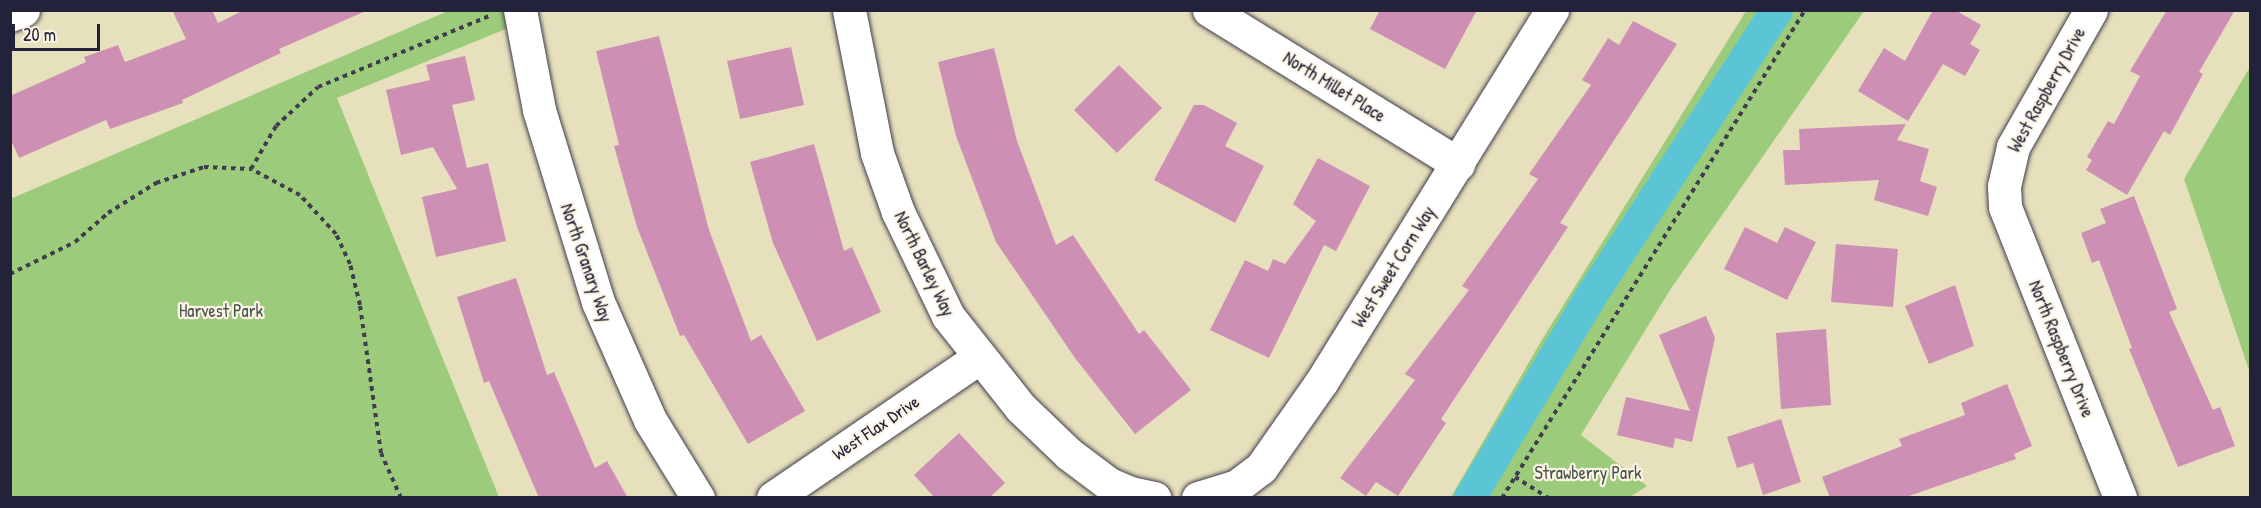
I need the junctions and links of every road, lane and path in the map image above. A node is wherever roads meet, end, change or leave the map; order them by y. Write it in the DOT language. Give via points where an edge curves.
graph roads {
  1 [pos="22,10"];
  2 [pos="849,10"];
  3 [pos="1209,10"];
  4 [pos="1552,10"];
  5 [pos="1805,10"];
  6 [pos="2091,10"];
  7 [pos="508,12"];
  8 [pos="10,15"];
  9 [pos="1458,164"];
  10 [pos="251,169"];
  11 [pos="2005,207"];
  12 [pos="10,274"];
  13 [pos="978,358"];
  14 [pos="1515,477"];
  15 [pos="2113,495"];
  16 [pos="1203,496"];
  17 [pos="401,498"];
  18 [pos="698,498"];
  19 [pos="773,498"];
  20 [pos="1154,498"];
  21 [pos="1502,498"];
  22 [pos="1548,498"];
  1 -- 8 [label="street"];
  2 -- 13 [label="street, North Barley Way" via="878,153 898,212 948,316"];
  3 -- 9 [label="street, North Millet Place"];
  4 -- 9 [label="street, West Sweet Corn Way"];
  5 -- 14 [label="path"];
  6 -- 11 [label="street, West Raspberry Drive" via="2013,147 2004,186"];
  7 -- 10 [label="path" via="318,87 276,126"];
  7 -- 18 [label="street, North Granary Way" via="598,302 650,420"];
  9 -- 16 [label="street, West Sweet Corn Way" via="1322,381 1261,468 1238,486"];
  10 -- 12 [label="path" via="204,166 156,183 108,213 75,242"];
  10 -- 17 [label="path" via="300,195 341,244 360,305 381,453"];
  11 -- 15 [label="street, North Raspberry Drive"];
  13 -- 19 [label="street, West Flax Drive"];
  13 -- 20 [label="street, North Barley Way" via="1021,408 1088,470 1130,493"];
  14 -- 21 [label="path"];
  14 -- 22 [label="path"];
}
